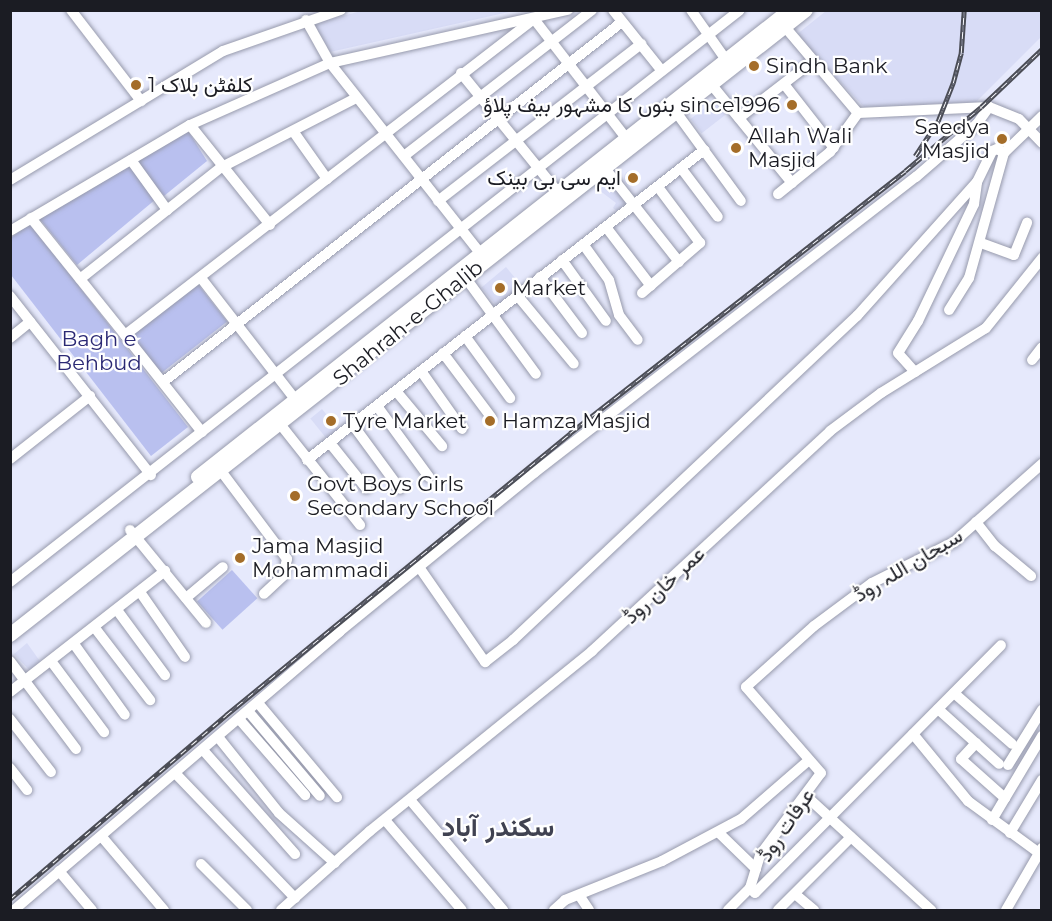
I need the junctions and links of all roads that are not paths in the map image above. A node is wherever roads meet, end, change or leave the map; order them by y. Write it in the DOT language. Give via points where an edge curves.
graph roads {
  1 [pos="71,10"];
  2 [pos="341,10"];
  3 [pos="568,10"];
  4 [pos="592,10"];
  5 [pos="613,10"];
  6 [pos="691,10"];
  7 [pos="740,10"];
  8 [pos="790,10"];
  9 [pos="806,10"];
  10 [pos="534,19"];
  11 [pos="306,20"];
  12 [pos="622,22"];
  13 [pos="785,27"];
  14 [pos="709,35"];
  15 [pos="552,42"];
  16 [pos="640,45"];
  17 [pos="726,60"];
  18 [pos="813,61"];
  19 [pos="330,63"];
  20 [pos="568,64"];
  21 [pos="662,71"];
  22 [pos="461,73"];
  23 [pos="711,84"];
  24 [pos="784,84"];
  25 [pos="586,87"];
  26 [pos="481,97"];
  27 [pos="356,98"];
  28 [pos="141,101"];
  29 [pos="989,107"];
  30 [pos="675,112"];
  31 [pos="607,113"];
  32 [pos="858,114"];
  33 [pos="1041,116"];
  34 [pos="498,118"];
  35 [pos="739,118"];
  36 [pos="190,125"];
  37 [pos="293,131"];
  38 [pos="1027,131"];
  39 [pos="385,132"];
  40 [pos="626,138"];
  41 [pos="517,142"];
  42 [pos="1041,143"];
  43 [pos="834,148"];
  44 [pos="704,150"];
  45 [pos="1004,153"];
  46 [pos="404,156"];
  47 [pos="130,160"];
  48 [pos="604,167"];
  49 [pos="220,168"];
  50 [pos="538,168"];
  51 [pos="681,168"];
  52 [pos="327,179"];
  53 [pos="421,179"];
  54 [pos="10,180"];
  55 [pos="977,182"];
  56 [pos="792,183"];
  57 [pos="658,187"];
  58 [pos="557,191"];
  59 [pos="778,194"];
  60 [pos="438,201"];
  61 [pos="741,201"];
  62 [pos="634,205"];
  63 [pos="167,210"];
  64 [pos="31,218"];
  65 [pos="718,218"];
  66 [pos="1027,223"];
  67 [pos="270,225"];
  68 [pos="606,227"];
  69 [pos="460,229"];
  70 [pos="10,231"];
  71 [pos="583,243"];
  72 [pos="981,243"];
  73 [pos="479,252"];
  74 [pos="1041,258"];
  75 [pos="562,260"];
  76 [pos="679,262"];
  77 [pos="465,277"];
  78 [pos="540,277"];
  79 [pos="201,278"];
  80 [pos="80,279"];
  81 [pos="517,295"];
  82 [pos="10,296"];
  83 [pos="950,310"];
  84 [pos="492,314"];
  85 [pos="606,321"];
  86 [pos="30,322"];
  87 [pos="238,324"];
  88 [pos="582,333"];
  89 [pos="125,335"];
  90 [pos="465,336"];
  91 [pos="10,338"];
  92 [pos="638,340"];
  93 [pos="1041,347"];
  94 [pos="443,353"];
  95 [pos="1032,360"];
  96 [pos="574,364"];
  97 [pos="421,371"];
  98 [pos="274,372"];
  99 [pos="915,372"];
  100 [pos="536,374"];
  101 [pos="163,382"];
  102 [pos="396,391"];
  103 [pos="90,396"];
  104 [pos="510,398"];
  105 [pos="295,399"];
  106 [pos="376,406"];
  107 [pos="491,417"];
  108 [pos="280,424"];
  109 [pos="353,425"];
  110 [pos="462,429"];
  111 [pos="202,432"];
  112 [pos="330,443"];
  113 [pos="442,446"];
  114 [pos="10,459"];
  115 [pos="307,460"];
  116 [pos="1041,465"];
  117 [pos="221,471"];
  118 [pos="151,475"];
  119 [pos="429,477"];
  120 [pos="366,488"];
  121 [pos="400,489"];
  122 [pos="976,522"];
  123 [pos="360,525"];
  124 [pos="133,534"];
  125 [pos="223,567"];
  126 [pos="419,567"];
  127 [pos="165,571"];
  128 [pos="1031,576"];
  129 [pos="10,582"];
  130 [pos="140,592"];
  131 [pos="264,594"];
  132 [pos="186,598"];
  133 [pos="117,610"];
  134 [pos="206,623"];
  135 [pos="10,626"];
  136 [pos="95,628"];
  137 [pos="10,636"];
  138 [pos="74,644"];
  139 [pos="1001,645"];
  140 [pos="185,657"];
  141 [pos="10,661"];
  142 [pos="51,661"];
  143 [pos="165,675"];
  144 [pos="26,680"];
  145 [pos="746,687"];
  146 [pos="10,692"];
  147 [pos="954,693"];
  148 [pos="150,700"];
  149 [pos="258,702"];
  150 [pos="938,709"];
  151 [pos="1041,710"];
  152 [pos="248,711"];
  153 [pos="125,715"];
  154 [pos="10,719"];
  155 [pos="238,719"];
  156 [pos="1037,728"];
  157 [pos="104,732"];
  158 [pos="913,734"];
  159 [pos="1041,736"];
  160 [pos="218,737"];
  161 [pos="975,743"];
  162 [pos="1012,744"];
  163 [pos="76,749"];
  164 [pos="203,750"];
  165 [pos="809,760"];
  166 [pos="10,768"];
  167 [pos="51,772"];
  168 [pos="176,774"];
  169 [pos="1041,780"];
  170 [pos="27,790"];
  171 [pos="305,795"];
  172 [pos="805,795"];
  173 [pos="320,796"];
  174 [pos="337,797"];
  175 [pos="1005,798"];
  176 [pos="411,801"];
  177 [pos="830,818"];
  178 [pos="385,820"];
  179 [pos="992,820"];
  180 [pos="717,832"];
  181 [pos="1010,833"];
  182 [pos="102,837"];
  183 [pos="851,837"];
  184 [pos="1040,851"];
  185 [pos="295,854"];
  186 [pos="335,863"];
  187 [pos="201,864"];
  188 [pos="756,869"];
  189 [pos="59,871"];
  190 [pos="750,888"];
  191 [pos="795,894"];
  192 [pos="579,895"];
  193 [pos="295,897"];
  194 [pos="15,910"];
  195 [pos="92,910"];
  196 [pos="164,910"];
  197 [pos="247,910"];
  198 [pos="281,910"];
  199 [pos="462,910"];
  200 [pos="503,910"];
  201 [pos="554,910"];
  202 [pos="589,910"];
  203 [pos="728,910"];
  204 [pos="778,910"];
  205 [pos="814,910"];
  206 [pos="931,910"];
  207 [pos="1006,910"];
  1 -- 28 [label="street"];
  2 -- 11 [label="street"];
  3 -- 10 [label="street"];
  4 -- 15 [label="street"];
  5 -- 12 [label="street"];
  6 -- 14 [label="street"];
  7 -- 14 [label="street"];
  8 -- 17 [label="main road, Shahrah-e-Ghalib"];
  9 -- 13 [label="main road, Shahrah-e-Ghalib"];
  10 -- 15 [label="street"];
  10 -- 19 [label="street"];
  10 -- 22 [label="street"];
  11 -- 19 [label="street"];
  11 -- 28 [label="street" via="223,51"];
  12 -- 16 [label="street"];
  12 -- 20 [label="street"];
  13 -- 18 [label="street"];
  13 -- 23 [label="main road, Shahrah-e-Ghalib"];
  14 -- 17 [label="street"];
  14 -- 21 [label="street"];
  15 -- 20 [label="street"];
  15 -- 26 [label="street"];
  16 -- 21 [label="street"];
  16 -- 25 [label="street"];
  17 -- 40 [label="main road, Shahrah-e-Ghalib"];
  18 -- 24 [label="street"];
  18 -- 32 [label="street"];
  19 -- 27 [label="street"];
  19 -- 36 [label="street"];
  20 -- 25 [label="street"];
  20 -- 34 [label="street"];
  21 -- 31 [label="street"];
  22 -- 26 [label="street"];
  22 -- 39 [label="street"];
  23 -- 30 [label="main road, Shahrah-e-Ghalib"];
  23 -- 35 [label="street"];
  24 -- 35 [label="street"];
  24 -- 43 [label="street"];
  25 -- 31 [label="street"];
  25 -- 41 [label="street"];
  26 -- 34 [label="street"];
  26 -- 46 [label="street"];
  27 -- 37 [label="street"];
  27 -- 39 [label="street"];
  28 -- 54 [label="street"];
  29 -- 32 [label="street"];
  29 -- 38 [label="street" via="1019,119"];
  29 -- 126 [label="street" via="977,124 916,177"];
  30 -- 44 [label="street"];
  30 -- 48 [label="main road, Shahrah-e-Ghalib"];
  31 -- 40 [label="street"];
  31 -- 50 [label="street"];
  32 -- 43 [label="street"];
  33 -- 38 [label="street"];
  34 -- 41 [label="street"];
  34 -- 53 [label="street"];
  35 -- 56 [label="street"];
  36 -- 47 [label="street"];
  36 -- 49 [label="street"];
  37 -- 49 [label="street"];
  37 -- 52 [label="street"];
  38 -- 42 [label="street"];
  38 -- 45 [label="street"];
  39 -- 46 [label="street"];
  39 -- 52 [label="street"];
  40 -- 58 [label="main road, Shahrah-e-Ghalib"];
  41 -- 50 [label="street"];
  41 -- 60 [label="street"];
  43 -- 56 [label="street"];
  44 -- 51 [label="street"];
  44 -- 61 [label="street"];
  45 -- 55 [label="street" via="992,151"];
  45 -- 72 [label="street"];
  46 -- 53 [label="street"];
  47 -- 63 [label="street"];
  47 -- 64 [label="street"];
  48 -- 62 [label="street"];
  48 -- 77 [label="main road, Shahrah-e-Ghalib"];
  49 -- 63 [label="street"];
  49 -- 67 [label="street"];
  50 -- 58 [label="street"];
  50 -- 69 [label="street"];
  51 -- 57 [label="street"];
  51 -- 65 [label="street"];
  52 -- 67 [label="street"];
  53 -- 60 [label="street"];
  53 -- 87 [label="street"];
  55 -- 99 [label="street" via="974,204 918,321 898,353"];
  55 -- 126 [label="street" via="857,316 485,662"];
  56 -- 59 [label="street"];
  57 -- 62 [label="street"];
  57 -- 76 [label="street" via="700,241"];
  58 -- 73 [label="main road, Shahrah-e-Ghalib"];
  60 -- 69 [label="street"];
  62 -- 68 [label="street"];
  62 -- 76 [label="street"];
  63 -- 80 [label="street"];
  64 -- 70 [label="street"];
  64 -- 80 [label="street"];
  66 -- 72 [label="street" via="1014,255"];
  67 -- 79 [label="street"];
  68 -- 71 [label="street"];
  68 -- 76 [label="street" via="646,290"];
  69 -- 73 [label="street"];
  69 -- 98 [label="street"];
  71 -- 75 [label="street"];
  71 -- 92 [label="street" via="609,280 619,315"];
  72 -- 83 [label="street" via="969,278"];
  73 -- 105 [label="main road, Shahrah-e-Ghalib"];
  74 -- 99 [label="street, عمر خان روڈ" via="986,328"];
  75 -- 78 [label="street"];
  75 -- 85 [label="street"];
  77 -- 84 [label="street"];
  77 -- 108 [label="main road, Shahrah-e-Ghalib"];
  78 -- 81 [label="street"];
  78 -- 88 [label="street"];
  79 -- 87 [label="street"];
  79 -- 89 [label="street"];
  80 -- 89 [label="street"];
  81 -- 84 [label="street"];
  81 -- 96 [label="street"];
  82 -- 86 [label="street"];
  84 -- 90 [label="street"];
  84 -- 100 [label="street"];
  86 -- 91 [label="street"];
  86 -- 103 [label="street"];
  87 -- 98 [label="street"];
  87 -- 101 [label="street"];
  89 -- 101 [label="street"];
  90 -- 94 [label="street"];
  90 -- 104 [label="street"];
  93 -- 95 [label="street"];
  94 -- 97 [label="street"];
  94 -- 107 [label="street"];
  97 -- 102 [label="street"];
  97 -- 110 [label="street"];
  98 -- 105 [label="street"];
  98 -- 111 [label="street"];
  99 -- 176 [label="street, عمر خان روڈ" via="830,431 592,651"];
  101 -- 111 [label="street"];
  102 -- 106 [label="street"];
  102 -- 113 [label="street"];
  103 -- 114 [label="street"];
  103 -- 118 [label="street"];
  105 -- 124 [label="main road, Shahrah-e-Ghalib"];
  106 -- 109 [label="street"];
  106 -- 119 [label="street"];
  108 -- 115 [label="street"];
  108 -- 117 [label="main road, Shahrah-e-Ghalib"];
  109 -- 112 [label="street"];
  109 -- 121 [label="street"];
  111 -- 118 [label="street"];
  112 -- 115 [label="street"];
  112 -- 120 [label="street"];
  115 -- 123 [label="street"];
  116 -- 122 [label="street, سبحان اللہ روڈ"];
  117 -- 124 [label="main road, Shahrah-e-Ghalib"];
  117 -- 131 [label="street" via="287,559 283,576"];
  118 -- 129 [label="street"];
  122 -- 128 [label="street" via="995,546"];
  122 -- 145 [label="street, سبحان اللہ روڈ" via="954,542 872,583 814,626"];
  124 -- 127 [label="street"];
  124 -- 135 [label="main road, Shahrah-e-Ghalib"];
  124 -- 137 [label="main road, Shahrah-e-Ghalib"];
  125 -- 132 [label="street"];
  126 -- 149 [label="street"];
  127 -- 130 [label="street"];
  127 -- 132 [label="street"];
  130 -- 133 [label="street"];
  130 -- 140 [label="street"];
  132 -- 134 [label="street"];
  133 -- 136 [label="street"];
  133 -- 143 [label="street"];
  136 -- 138 [label="street"];
  136 -- 148 [label="street"];
  138 -- 142 [label="street"];
  138 -- 153 [label="street"];
  139 -- 147 [label="street"];
  141 -- 144 [label="street"];
  142 -- 144 [label="street"];
  142 -- 157 [label="street"];
  144 -- 146 [label="street"];
  144 -- 163 [label="street"];
  145 -- 165 [label="street, عرفات روڈ"];
  147 -- 150 [label="street"];
  147 -- 162 [label="street"];
  149 -- 152 [label="street"];
  149 -- 174 [label="street"];
  150 -- 158 [label="street"];
  150 -- 161 [label="street"];
  151 -- 156 [label="street"];
  152 -- 155 [label="street"];
  152 -- 173 [label="street"];
  154 -- 167 [label="street"];
  155 -- 160 [label="street"];
  155 -- 171 [label="street"];
  156 -- 161 [label="street" via="1004,764"];
  158 -- 177 [label="street"];
  158 -- 179 [label="street" via="968,801"];
  159 -- 175 [label="street"];
  160 -- 164 [label="street"];
  160 -- 186 [label="street" via="279,813"];
  161 -- 175 [label="street" via="961,759"];
  164 -- 168 [label="street"];
  164 -- 185 [label="street"];
  165 -- 172 [label="street, عرفات روڈ" via="821,774"];
  165 -- 180 [label="street" via="741,819"];
  166 -- 170 [label="street"];
  168 -- 182 [label="street"];
  168 -- 193 [label="street"];
  169 -- 181 [label="street"];
  172 -- 177 [label="street"];
  172 -- 188 [label="street, عرفات روڈ" via="760,855"];
  175 -- 179 [label="street"];
  176 -- 178 [label="street, عمر خان روڈ"];
  176 -- 200 [label="street"];
  177 -- 183 [label="street"];
  177 -- 190 [label="street" via="755,893"];
  178 -- 186 [label="street, عمر خان روڈ"];
  178 -- 199 [label="street"];
  179 -- 181 [label="street"];
  180 -- 188 [label="street"];
  180 -- 192 [label="street" via="659,862"];
  181 -- 184 [label="street"];
  182 -- 189 [label="street"];
  182 -- 196 [label="street"];
  183 -- 191 [label="street"];
  183 -- 206 [label="street"];
  184 -- 207 [label="street"];
  186 -- 193 [label="street, عمر خان روڈ"];
  187 -- 197 [label="street"];
  188 -- 190 [label="street, عرفات روڈ"];
  189 -- 194 [label="street"];
  189 -- 195 [label="street"];
  190 -- 203 [label="street, عرفات روڈ"];
  191 -- 204 [label="street"];
  191 -- 205 [label="street"];
  192 -- 201 [label="street"];
  192 -- 202 [label="street"];
  193 -- 198 [label="street, عمر خان روڈ"];
}
